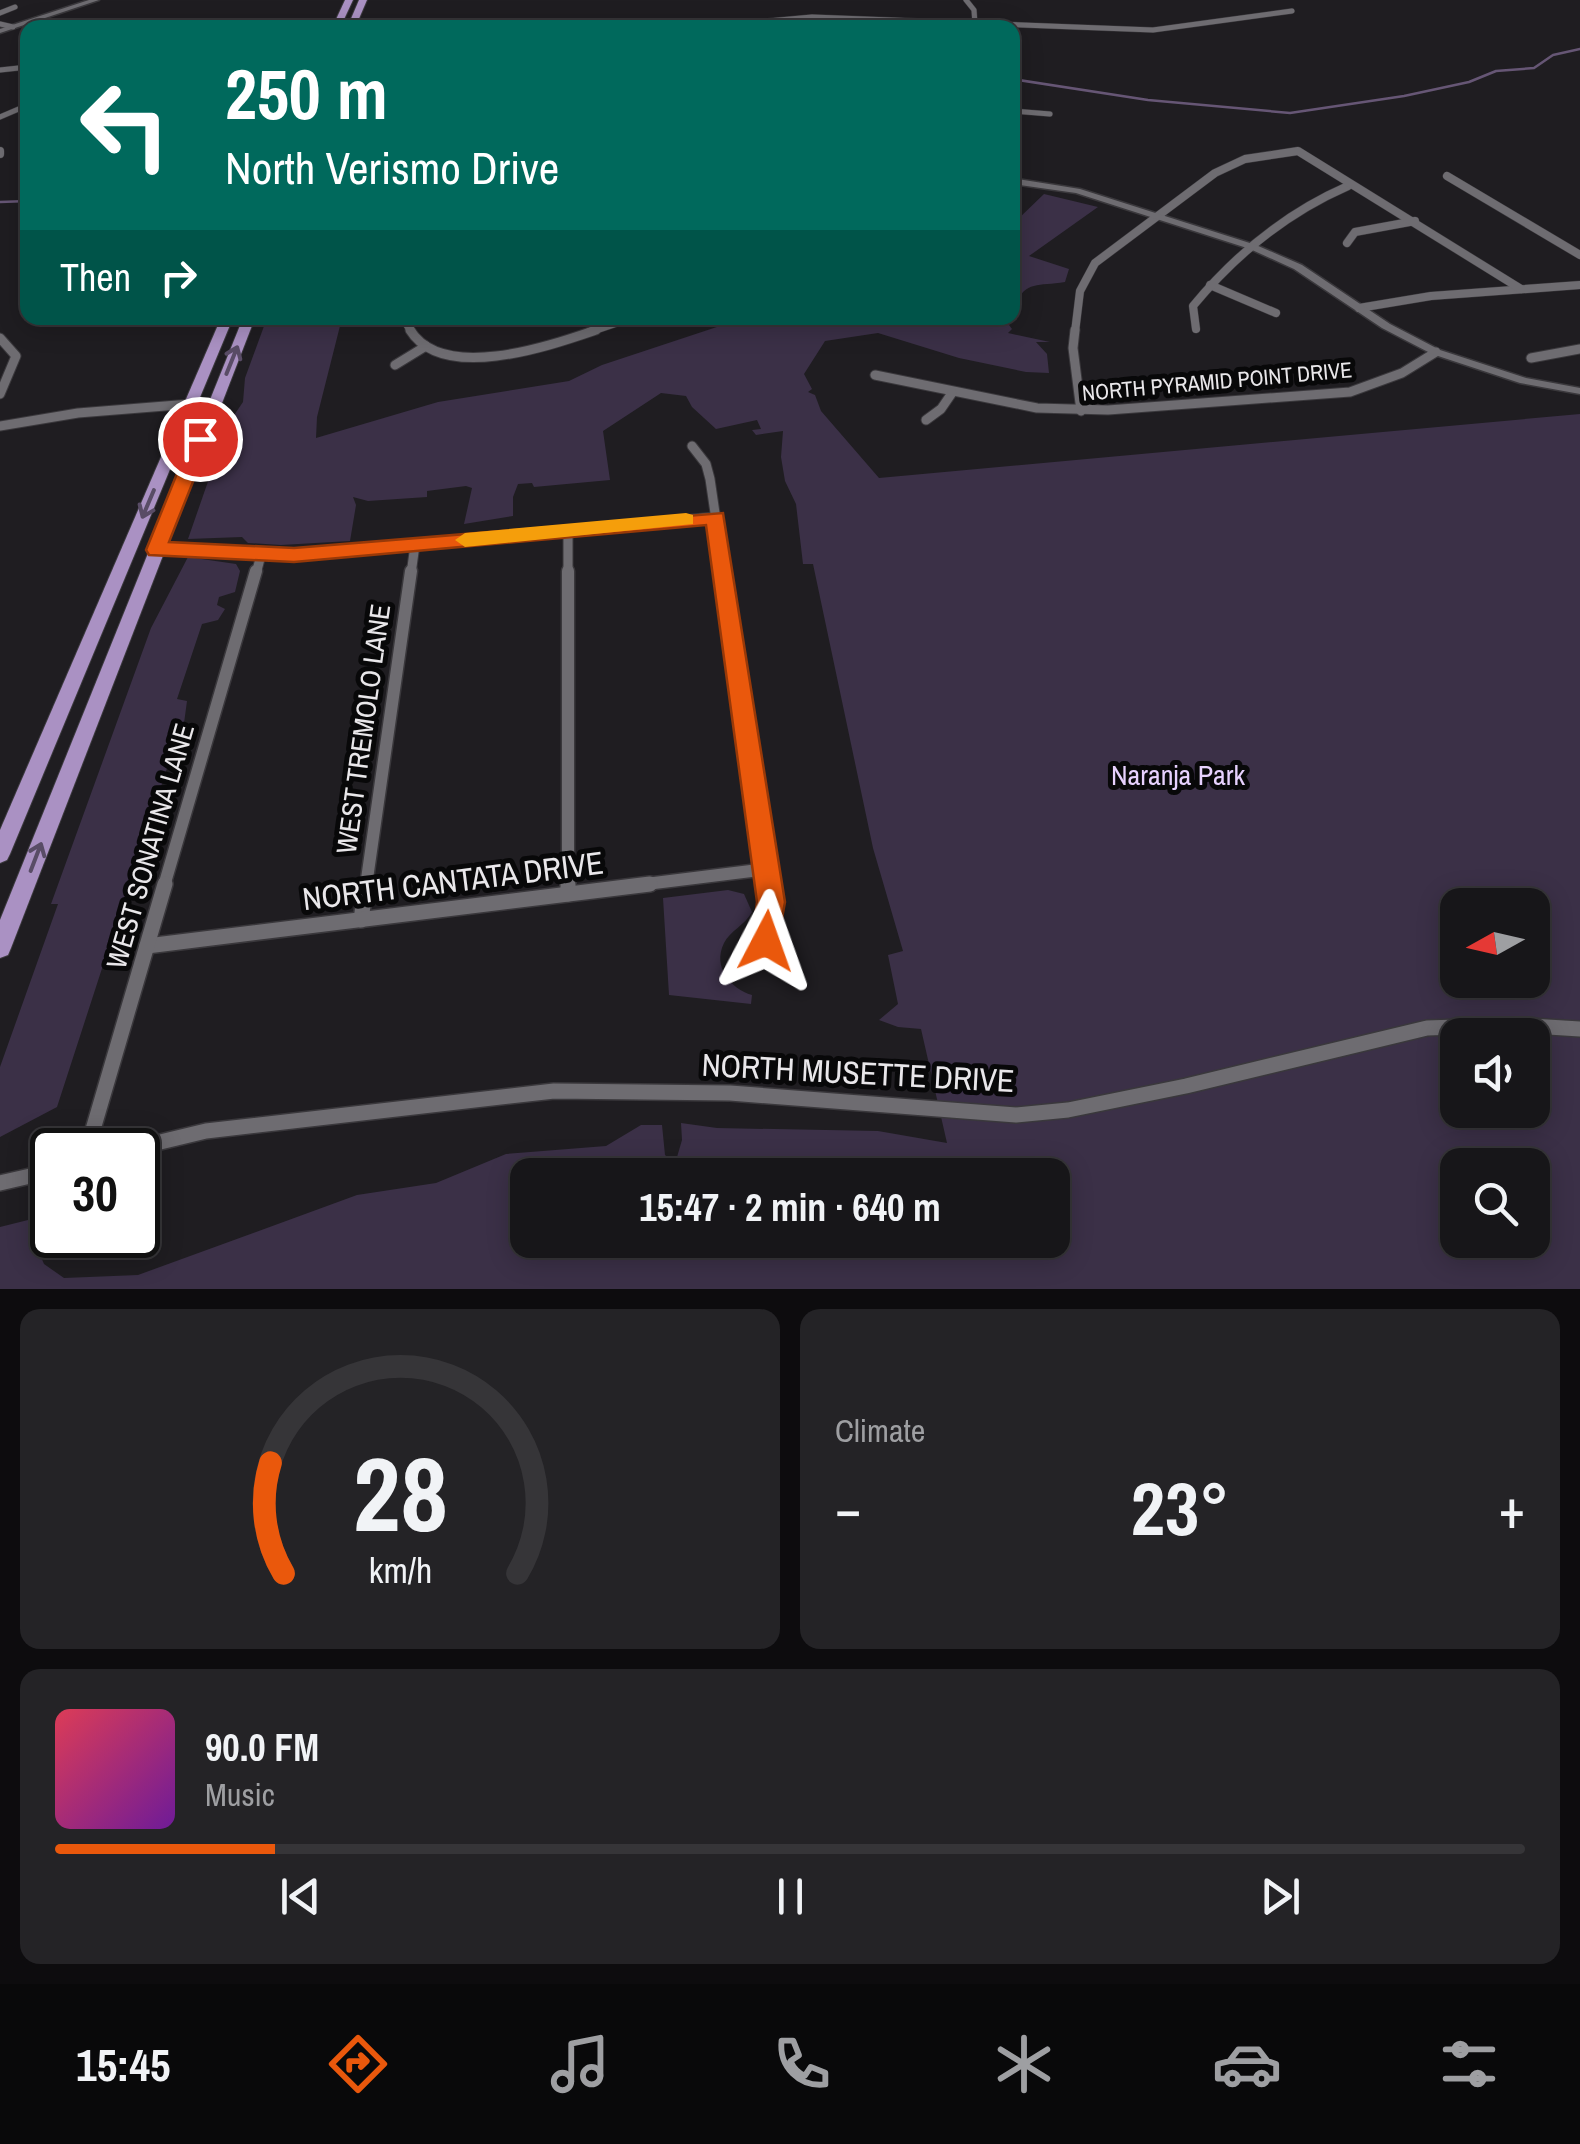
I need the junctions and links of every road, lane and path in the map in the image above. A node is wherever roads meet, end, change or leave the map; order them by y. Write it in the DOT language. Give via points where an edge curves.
graph roads {
  1 [pos="96,0"];
  2 [pos="15,7"];
  3 [pos="1292,11"];
  4 [pos="0,12"];
  5 [pos="35,20"];
  6 [pos="769,20"];
  7 [pos="874,20"];
  8 [pos="1020,26"];
  9 [pos="17,100"];
  10 [pos="20,101"];
  11 [pos="1020,111"];
  12 [pos="1050,114"];
  13 [pos="1447,176"];
  14 [pos="1020,182"];
  15 [pos="1348,186"];
  16 [pos="1158,216"];
  17 [pos="1416,221"];
  18 [pos="1347,244"];
  19 [pos="1253,247"];
  20 [pos="1580,256"];
  21 [pos="1210,285"];
  22 [pos="1580,285"];
  23 [pos="1520,289"];
  24 [pos="1359,308"];
  25 [pos="1276,313"];
  26 [pos="224,325"];
  27 [pos="246,325"];
  28 [pos="407,325"];
  29 [pos="608,325"];
  30 [pos="1196,329"];
  31 [pos="0,338"];
  32 [pos="426,346"];
  33 [pos="1580,349"];
  34 [pos="1436,352"];
  35 [pos="1530,358"];
  36 [pos="395,366"];
  37 [pos="875,376"];
  38 [pos="1580,391"];
  39 [pos="952,393"];
  40 [pos="0,394"];
  41 [pos="215,402"];
  42 [pos="190,404"];
  43 [pos="1081,411"];
  44 [pos="926,420"];
  45 [pos="0,426"];
  46 [pos="692,446"];
  47 [pos="716,517"];
  48 [pos="568,530"];
  49 [pos="415,545"];
  50 [pos="156,550"];
  51 [pos="261,555"];
  52 [pos="0,854"];
  53 [pos="767,869"];
  54 [pos="568,894"];
  55 [pos="361,920"];
  56 [pos="146,946"];
  57 [pos="0,948"];
  58 [pos="758,961"];
  59 [pos="1580,1029"];
  60 [pos="93,1128"];
  61 [pos="160,1142"];
  62 [pos="30,1176"];
  63 [pos="0,1183"];
  1 -- 5 [label="street"];
  2 -- 4 [label="street"];
  3 -- 8 [label="street" via="1153,30"];
  6 -- 7 [label="street"];
  9 -- 10 [label="street"];
  11 -- 12 [label="street"];
  13 -- 20 [label="street"];
  14 -- 16 [label="street"];
  15 -- 16 [label="street" via="1298,150 1245,159 1215,173"];
  15 -- 17 [label="street"];
  15 -- 19 [label="street" via="1306,202"];
  16 -- 19 [label="street"];
  16 -- 43 [label="street" via="1095,264 1080,291 1073,348"];
  17 -- 18 [label="street" via="1355,232"];
  17 -- 23 [label="street"];
  19 -- 21 [label="street"];
  19 -- 24 [label="street" via="1298,267"];
  21 -- 25 [label="street"];
  21 -- 30 [label="street" via="1194,306"];
  22 -- 23 [label="street"];
  23 -- 24 [label="street"];
  24 -- 34 [label="street"];
  26 -- 42 [label="main road"];
  41 -- 27 [label="main road, one-way"];
  28 -- 32 [label="street"];
  29 -- 32 [label="street" via="515,354 462,356"];
  31 -- 40 [label="street" via="16,356"];
  32 -- 36 [label="street"];
  33 -- 35 [label="street"];
  34 -- 38 [label="street"];
  34 -- 43 [label="street, NORTH PYRAMID POINT DRIVE" via="1350,392"];
  37 -- 39 [label="street, NORTH PYRAMID POINT DRIVE"];
  39 -- 43 [label="street, NORTH PYRAMID POINT DRIVE"];
  39 -- 44 [label="street"];
  41 -- 42 [label="street"];
  41 -- 50 [label="main road"];
  42 -- 45 [label="street"];
  42 -- 52 [label="main road, one-way"];
  46 -- 47 [label="street" via="706,464"];
  47 -- 48 [label="street"];
  47 -- 53 [label="street"];
  48 -- 49 [label="street"];
  48 -- 54 [label="street"];
  49 -- 51 [label="street"];
  49 -- 55 [label="street, WEST TREMOLO LANE"];
  50 -- 51 [label="street"];
  57 -- 50 [label="main road, one-way"];
  51 -- 56 [label="street, WEST SONATINA LANE"];
  53 -- 54 [label="street, NORTH CANTATA DRIVE"];
  53 -- 58 [label="street" via="771,914"];
  54 -- 55 [label="street, NORTH CANTATA DRIVE"];
  55 -- 56 [label="street, NORTH CANTATA DRIVE"];
  56 -- 60 [label="street, WEST SONATINA LANE"];
  59 -- 61 [label="street, NORTH MUSETTE DRIVE" via="1426,1028 1176,1088 1016,1115 730,1093 554,1091"];
  62 -- 63 [label="street"];
}
